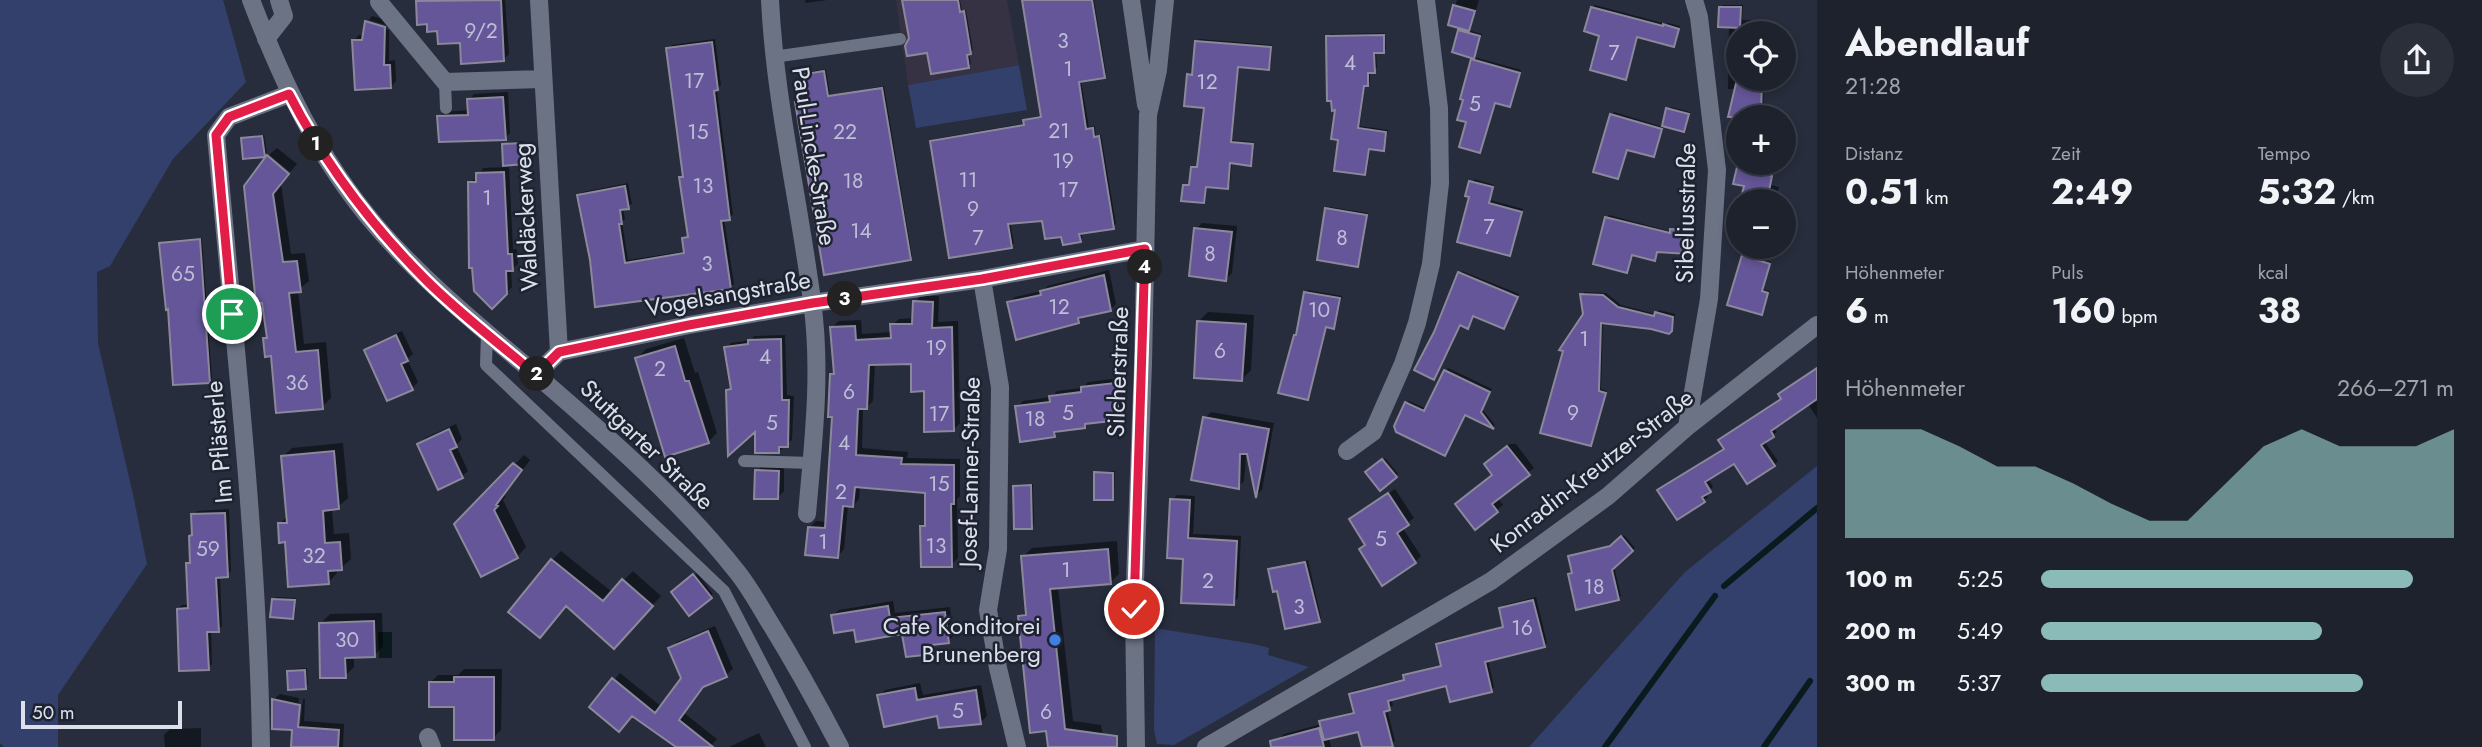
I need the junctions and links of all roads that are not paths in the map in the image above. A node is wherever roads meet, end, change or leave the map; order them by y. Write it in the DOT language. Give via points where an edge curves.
graph roads {
  1 [pos="251,0"];
  2 [pos="279,0"];
  3 [pos="539,0"];
  4 [pos="769,0"];
  5 [pos="1131,0"];
  6 [pos="1165,0"];
  7 [pos="1426,0"];
  8 [pos="1695,0"];
  9 [pos="379,2"];
  10 [pos="266,39"];
  11 [pos="900,39"];
  12 [pos="773,57"];
  13 [pos="543,79"];
  14 [pos="445,82"];
  15 [pos="289,94"];
  16 [pos="446,108"];
  17 [pos="1148,115"];
  18 [pos="1145,249"];
  19 [pos="982,279"];
  20 [pos="813,303"];
  21 [pos="1817,324"];
  22 [pos="487,334"];
  23 [pos="559,352"];
  24 [pos="536,375"];
  25 [pos="1687,427"];
  26 [pos="1347,451"];
  27 [pos="744,461"];
  28 [pos="812,463"];
  29 [pos="807,514"];
  30 [pos="1233,740"];
  31 [pos="261,747"];
  32 [pos="805,747"];
  33 [pos="840,747"];
  34 [pos="1017,747"];
  35 [pos="1136,747"];
  36 [pos="1206,747"];
  1 -- 10 [label="street, Stuttgarter Straße"];
  2 -- 10 [label="street" via="284,16"];
  3 -- 13 [label="street, Waldäckerweg"];
  4 -- 12 [label="street, Paul-Lincke-Straße"];
  5 -- 17 [label="street"];
  6 -- 17 [label="street, Silcherstraße"];
  7 -- 26 [label="street" via="1439,108 1440,183 1431,264 1414,334 1373,432"];
  8 -- 25 [label="street, Sibeliusstraße" via="1717,170 1709,299"];
  9 -- 14 [label="street"];
  10 -- 15 [label="street, Stuttgarter Straße"];
  11 -- 12 [label="lane, Paul-Lincke-Straße"];
  12 -- 20 [label="street, Paul-Lincke-Straße"];
  13 -- 14 [label="street"];
  13 -- 23 [label="street, Waldäckerweg"];
  14 -- 16 [label="lane"];
  15 -- 22 [label="street, Stuttgarter Straße" via="333,171 375,225 427,281"];
  15 -- 31 [label="street, Im Pflästerle" via="229,117 216,135 248,494"];
  17 -- 18 [label="street, Silcherstraße"];
  18 -- 19 [label="street, Vogelsangstraße"];
  18 -- 35 [label="street, Silcherstraße" via="1134,609"];
  19 -- 20 [label="street, Vogelsangstraße"];
  19 -- 34 [label="street, Josef-Lanner-Straße" via="1000,387 998,549 988,610"];
  20 -- 23 [label="street, Vogelsangstraße"];
  20 -- 28 [label="street, Paul-Lincke-Straße" via="817,388"];
  21 -- 25 [label="street, Konradin-Kreutzer-Straße"];
  22 -- 24 [label="street, Stuttgarter Straße"];
  22 -- 32 [label="lane" via="486,365 724,591"];
  23 -- 24 [label="street"];
  24 -- 33 [label="street, Stuttgarter Straße" via="667,494 740,575"];
  25 -- 30 [label="street, Konradin-Kreutzer-Straße" via="1608,496 1491,581"];
  27 -- 28 [label="lane"];
  28 -- 29 [label="street, Paul-Lincke-Straße"];
  30 -- 36 [label="street, Konradin-Kreutzer-Straße"];
}
